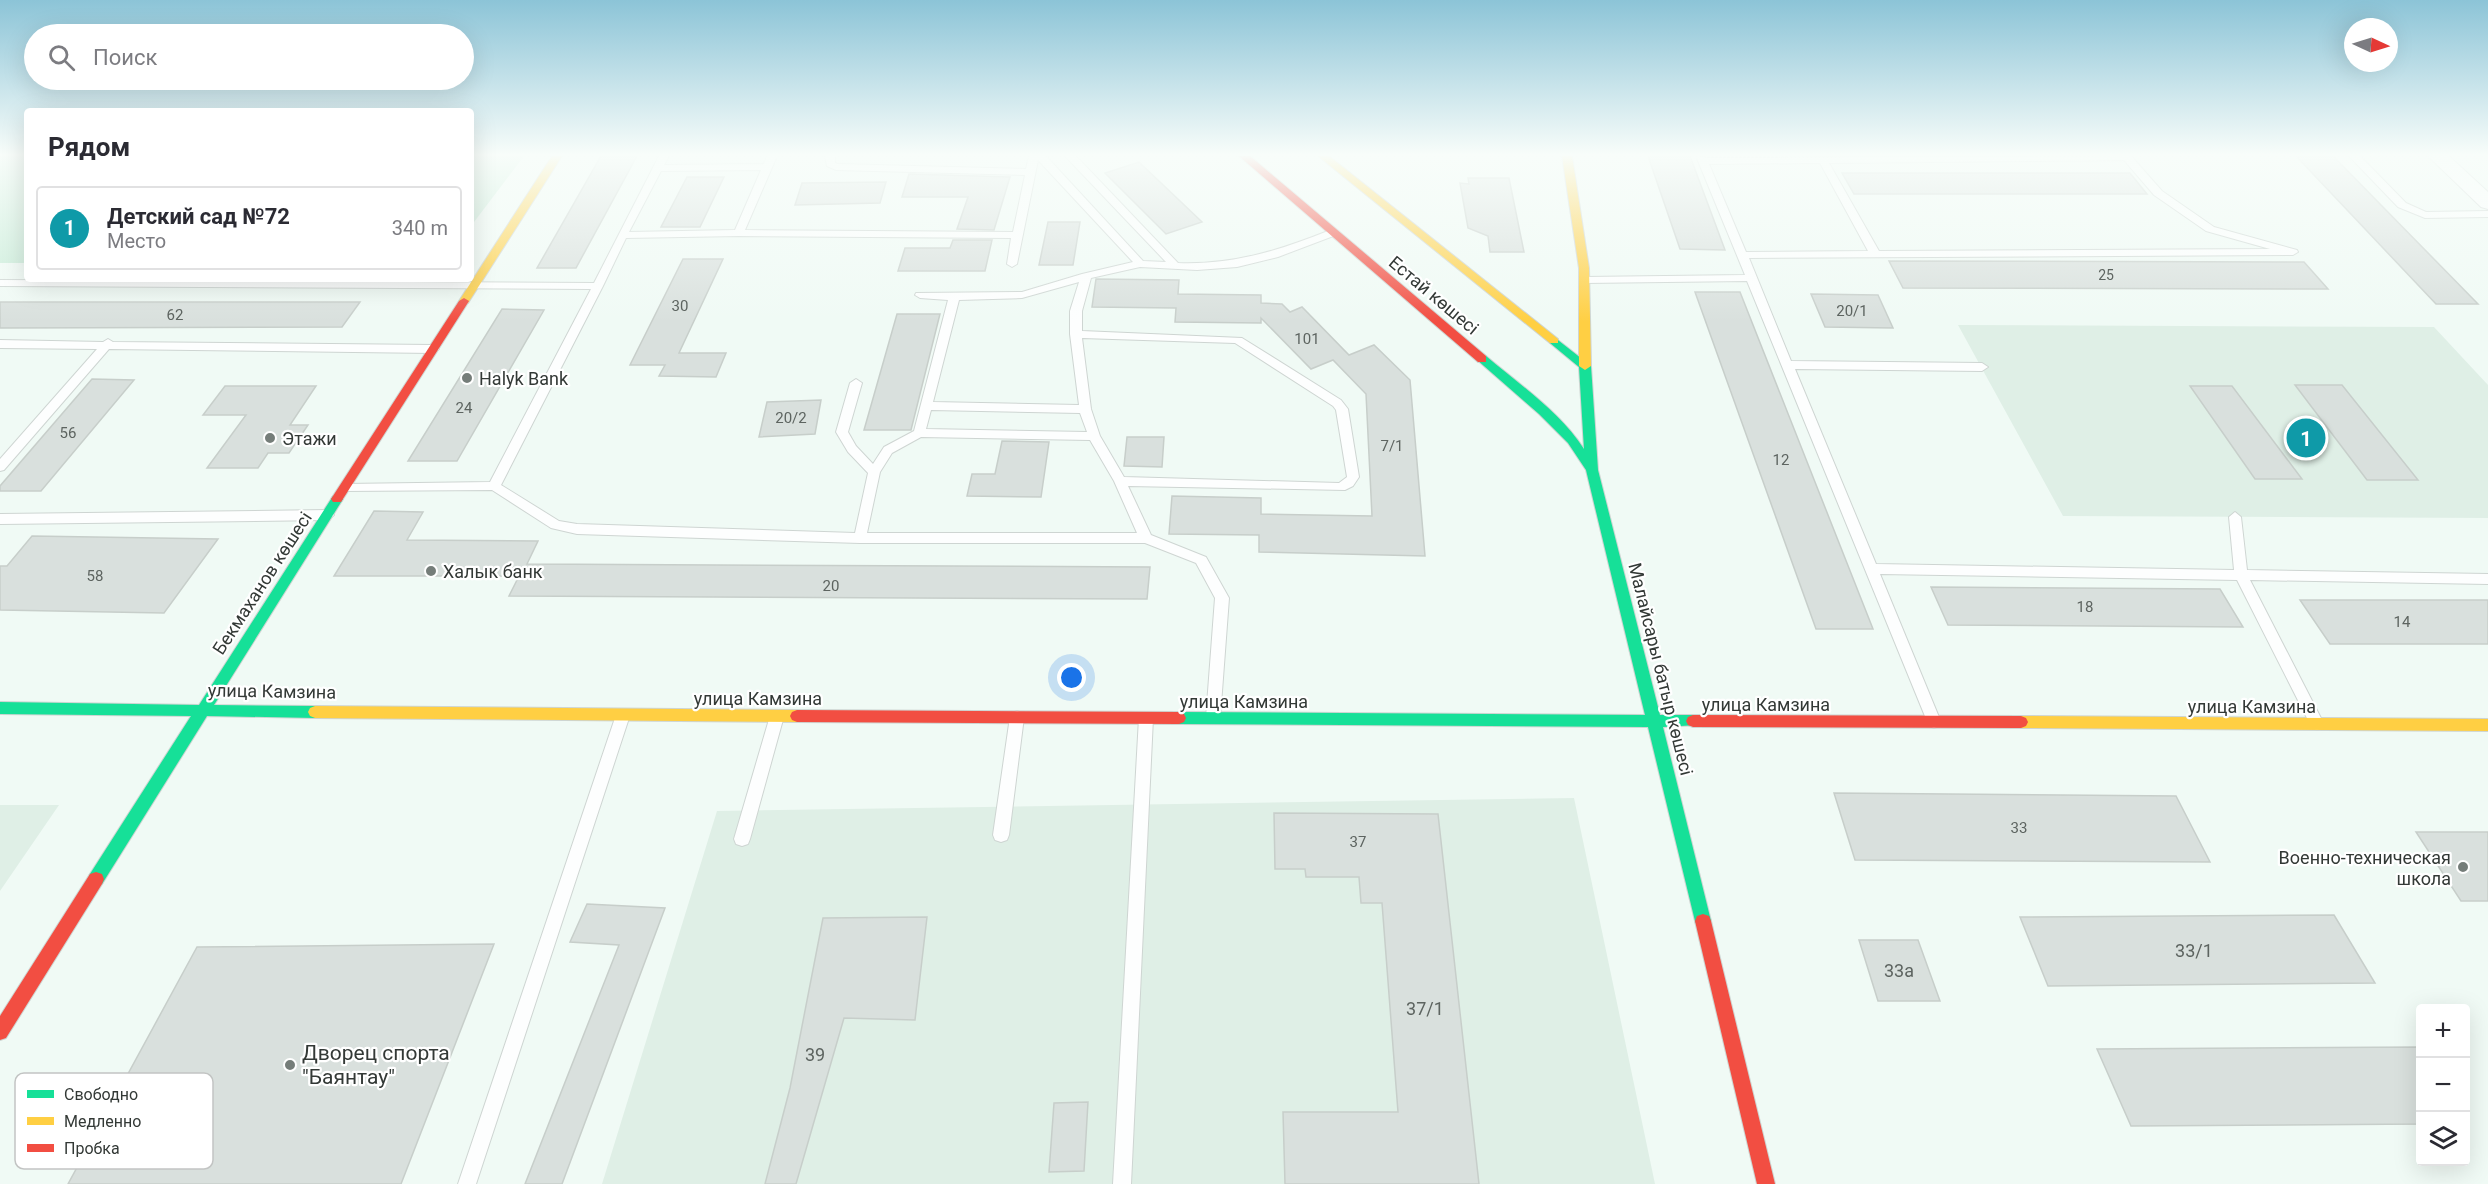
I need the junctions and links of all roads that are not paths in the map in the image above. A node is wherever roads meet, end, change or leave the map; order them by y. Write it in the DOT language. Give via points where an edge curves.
graph roads {
  1 [pos="522,211"];
  2 [pos="635,211"];
  3 [pos="748,211"];
  4 [pos="1022,211"];
  5 [pos="1091,211"];
  6 [pos="1123,211"];
  7 [pos="1307,211"];
  8 [pos="1392,211"];
  9 [pos="1575,211"];
  10 [pos="1724,211"];
  11 [pos="1851,211"];
  12 [pos="2183,211"];
  13 [pos="2417,211"];
  14 [pos="2488,214"];
  15 [pos="739,233"];
  16 [pos="1332,233"];
  17 [pos="622,235"];
  18 [pos="1017,235"];
  19 [pos="1875,254"];
  20 [pos="1742,255"];
  21 [pos="1012,264"];
  22 [pos="1140,264"];
  23 [pos="1175,266"];
  24 [pos="1086,276"];
  25 [pos="1751,278"];
  26 [pos="1585,280"];
  27 [pos="0,283"];
  28 [pos="474,286"];
  29 [pos="598,286"];
  30 [pos="920,295"];
  31 [pos="954,297"];
  32 [pos="1076,334"];
  33 [pos="108,343"];
  34 [pos="0,344"];
  35 [pos="433,349"];
  36 [pos="1786,365"];
  37 [pos="1585,366"];
  38 [pos="1982,367"];
  39 [pos="856,383"];
  40 [pos="926,406"];
  41 [pos="1085,409"];
  42 [pos="919,434"];
  43 [pos="1094,436"];
  44 [pos="0,467"];
  45 [pos="1592,470"];
  46 [pos="874,472"];
  47 [pos="1120,481"];
  48 [pos="494,486"];
  49 [pos="345,488"];
  50 [pos="328,515"];
  51 [pos="2235,517"];
  52 [pos="0,519"];
  53 [pos="860,538"];
  54 [pos="1146,538"];
  55 [pos="1871,569"];
  56 [pos="2241,575"];
  57 [pos="2488,579"];
  58 [pos="0,708"];
  59 [pos="203,708"];
  60 [pos="623,715"];
  61 [pos="777,716"];
  62 [pos="1017,717"];
  63 [pos="1146,718"];
  64 [pos="1213,718"];
  65 [pos="1656,722"];
  66 [pos="1934,722"];
  67 [pos="2317,724"];
  68 [pos="2488,724"];
  69 [pos="1001,835"];
  70 [pos="742,839"];
  71 [pos="0,1032"];
  72 [pos="468,1184"];
  73 [pos="1122,1184"];
  74 [pos="1766,1184"];
  1 -- 28 [label="main road, Бекмаханов көшесі"];
  2 -- 17 [label="lane"];
  3 -- 15 [label="lane"];
  4 -- 18 [label="lane"];
  5 -- 22 [label="lane"];
  6 -- 23 [label="lane"];
  7 -- 16 [label="main road, Естай көшесі"];
  8 -- 37 [label="main road"];
  9 -- 26 [label="main road, Малайсары батыр көшесі"];
  10 -- 20 [label="lane"];
  11 -- 19 [label="lane"];
  12 -- 19 [label="lane" via="2210,230 2294,252"];
  13 -- 14 [label="lane" via="2425,215"];
  15 -- 17 [label="lane"];
  15 -- 18 [label="lane"];
  16 -- 23 [label="lane" via="1255,261 1203,268"];
  16 -- 45 [label="main road, Естай көшесі" via="1559,425"];
  17 -- 29 [label="lane"];
  18 -- 21 [label="lane"];
  19 -- 20 [label="lane"];
  20 -- 25 [label="lane"];
  22 -- 23 [label="lane"];
  22 -- 24 [label="lane"];
  24 -- 31 [label="lane" via="1022,295"];
  24 -- 32 [label="lane" via="1076,311"];
  25 -- 26 [label="lane"];
  25 -- 36 [label="lane"];
  26 -- 37 [label="main road, Малайсары батыр көшесі"];
  27 -- 28 [label="lane"];
  28 -- 29 [label="lane"];
  28 -- 35 [label="main road, Бекмаханов көшесі"];
  29 -- 48 [label="lane"];
  30 -- 31 [label="lane"];
  31 -- 40 [label="lane"];
  32 -- 41 [label="lane"];
  32 -- 47 [label="lane" via="1238,340 1337,403 1342,410 1353,477 1341,487"];
  33 -- 34 [label="lane"];
  33 -- 35 [label="lane"];
  33 -- 44 [label="lane"];
  35 -- 49 [label="main road, Бекмаханов көшесі"];
  36 -- 38 [label="lane"];
  36 -- 55 [label="lane"];
  37 -- 45 [label="main road, Малайсары батыр көшесі"];
  39 -- 46 [label="lane" via="842,432 852,450"];
  40 -- 41 [label="lane"];
  40 -- 42 [label="lane"];
  41 -- 43 [label="lane"];
  42 -- 43 [label="lane"];
  42 -- 46 [label="lane" via="888,450"];
  43 -- 47 [label="lane"];
  45 -- 65 [label="main road, Малайсары батыр көшесі"];
  46 -- 53 [label="lane"];
  47 -- 54 [label="lane"];
  48 -- 49 [label="lane"];
  48 -- 53 [label="lane" via="556,525 577,530"];
  49 -- 50 [label="main road, Бекмаханов көшесі"];
  50 -- 52 [label="lane"];
  50 -- 59 [label="main road, Бекмаханов көшесі"];
  51 -- 56 [label="lane"];
  53 -- 54 [label="lane"];
  54 -- 64 [label="lane" via="1201,560 1222,598"];
  55 -- 56 [label="lane"];
  55 -- 66 [label="lane"];
  56 -- 57 [label="lane"];
  56 -- 67 [label="lane"];
  58 -- 59 [label="main road, улица Камзина"];
  59 -- 60 [label="main road, улица Камзина"];
  59 -- 71 [label="main road, Бекмаханов көшесі"];
  60 -- 61 [label="main road, улица Камзина"];
  60 -- 72 [label="lane"];
  61 -- 62 [label="main road, улица Камзина"];
  61 -- 70 [label="lane"];
  62 -- 63 [label="main road, улица Камзина"];
  62 -- 69 [label="lane"];
  63 -- 64 [label="main road, улица Камзина"];
  63 -- 73 [label="lane"];
  64 -- 65 [label="main road, улица Камзина"];
  65 -- 66 [label="main road, улица Камзина"];
  65 -- 74 [label="main road, Малайсары батыр көшесі"];
  66 -- 67 [label="main road, улица Камзина"];
  67 -- 68 [label="main road, улица Камзина"];
}
